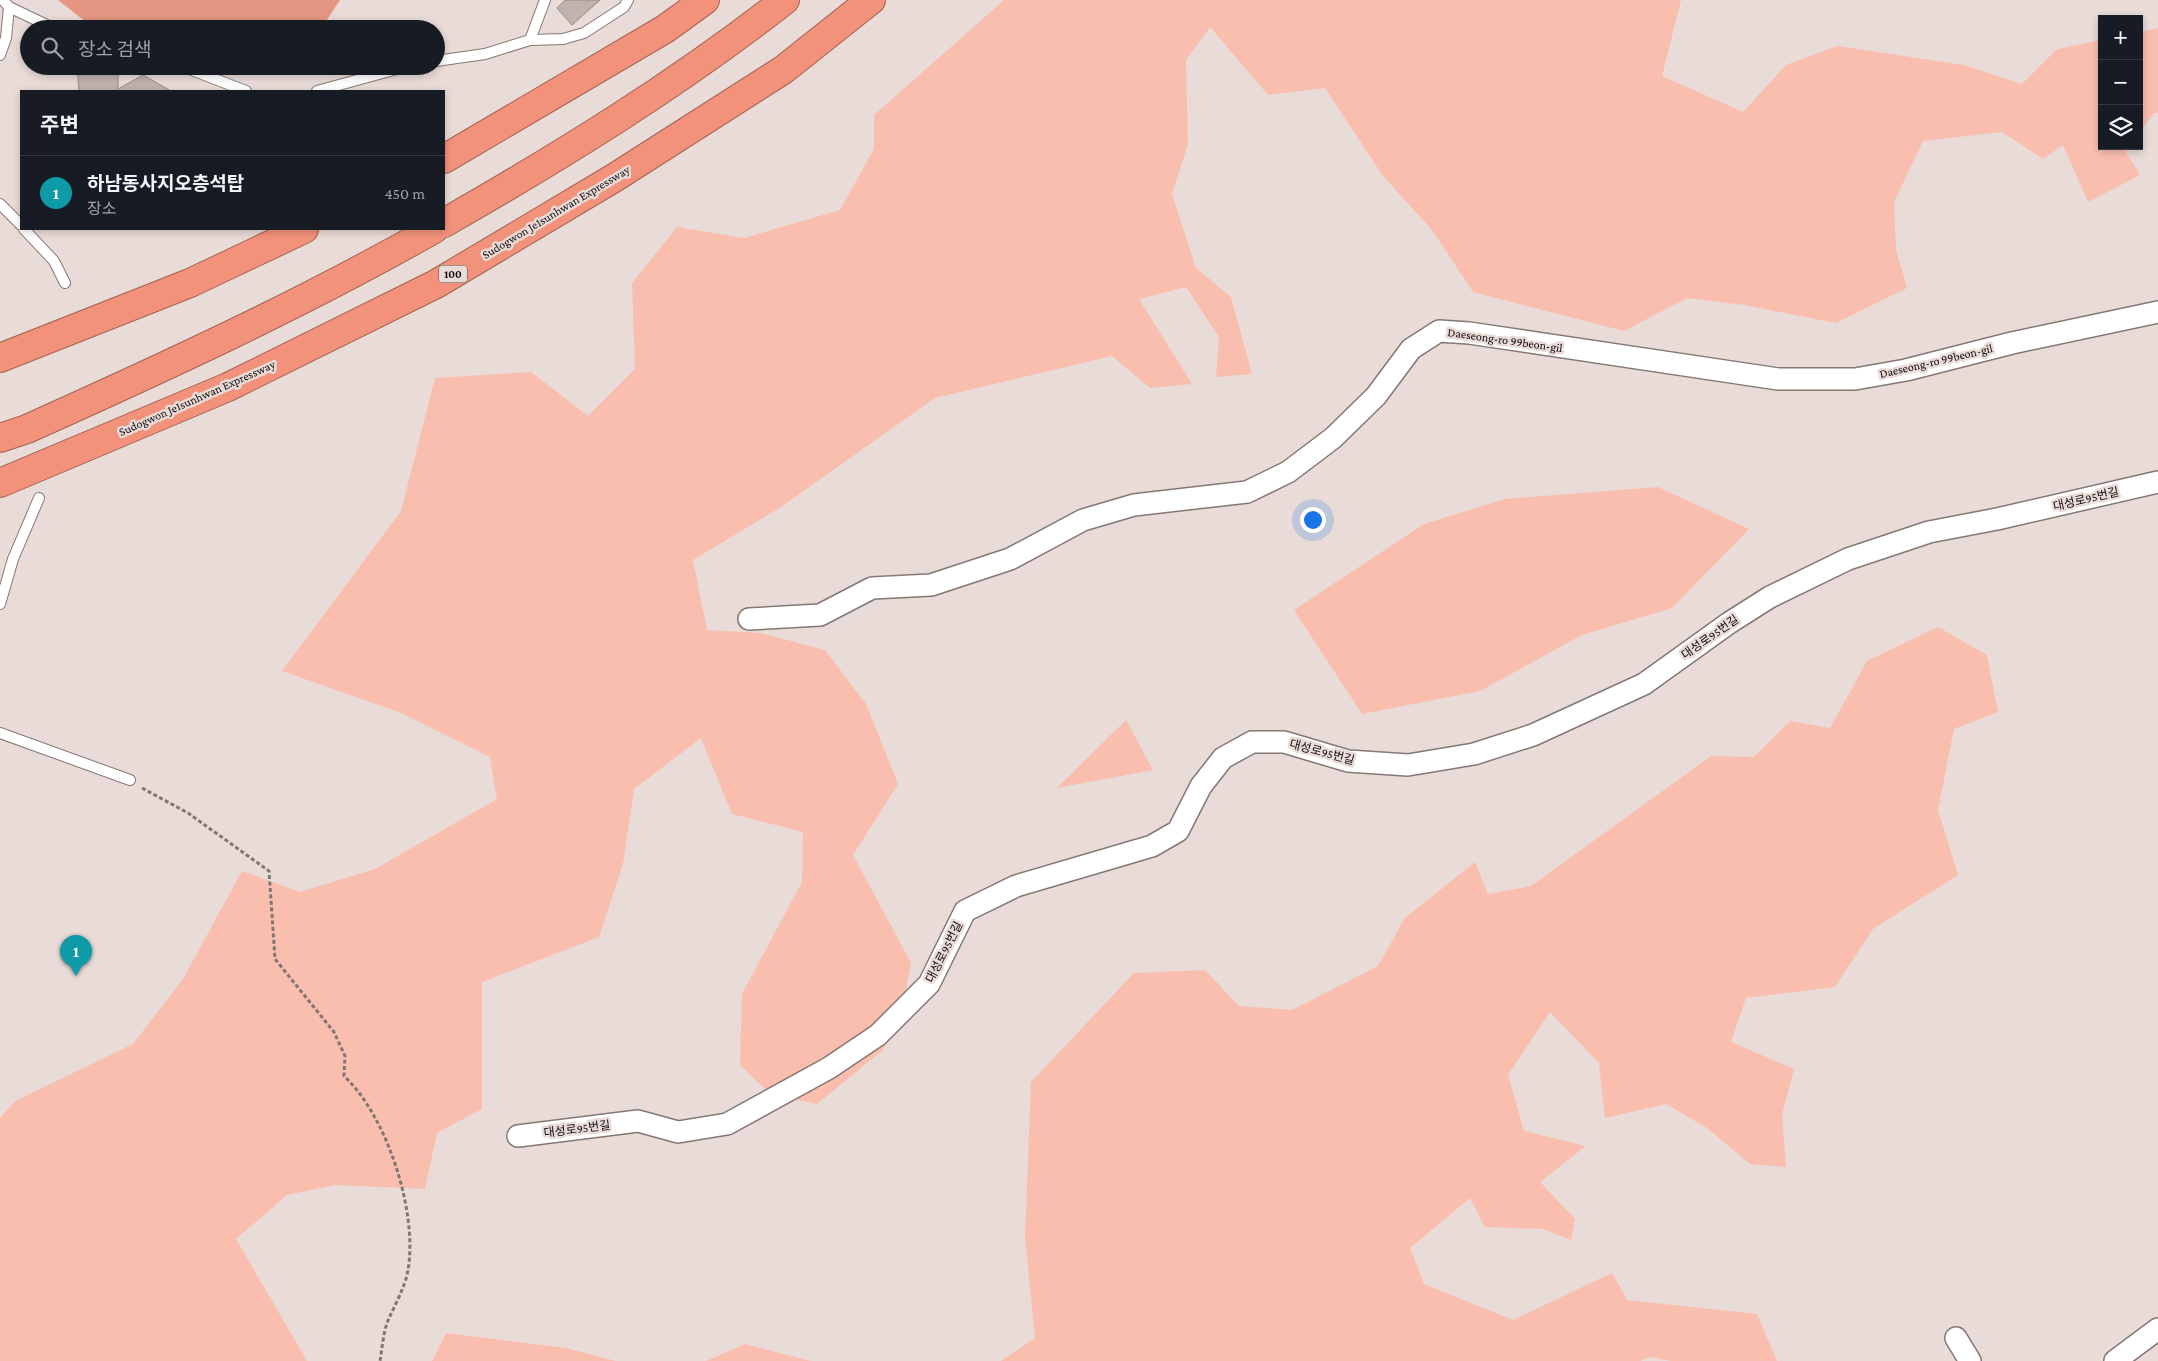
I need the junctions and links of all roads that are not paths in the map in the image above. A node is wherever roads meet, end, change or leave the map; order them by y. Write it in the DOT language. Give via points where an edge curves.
graph roads {
  1 [pos="545,0"];
  2 [pos="628,0"];
  3 [pos="705,0"];
  4 [pos="785,0"];
  5 [pos="871,0"];
  6 [pos="6,3"];
  7 [pos="38,20"];
  8 [pos="530,40"];
  9 [pos="0,55"];
  10 [pos="445,61"];
  11 [pos="205,75"];
  12 [pos="375,75"];
  13 [pos="243,90"];
  14 [pos="320,90"];
  15 [pos="445,158"];
  16 [pos="0,204"];
  17 [pos="445,222"];
  18 [pos="20,224"];
  19 [pos="25,230"];
  20 [pos="302,230"];
  21 [pos="432,230"];
  22 [pos="65,283"];
  23 [pos="2158,312"];
  24 [pos="0,358"];
  25 [pos="0,438"];
  26 [pos="2158,482"];
  27 [pos="0,483"];
  28 [pos="39,498"];
  29 [pos="0,604"];
  30 [pos="749,619"];
  31 [pos="0,733"];
  32 [pos="130,780"];
  33 [pos="518,1136"];
  34 [pos="2158,1329"];
  35 [pos="1956,1338"];
  36 [pos="1970,1361"];
  37 [pos="2116,1361"];
  1 -- 8 [label="lane"];
  2 -- 8 [label="lane" via="624,7 584,33 563,39"];
  3 -- 15 [label="highway" via="665,29"];
  4 -- 17 [label="highway" via="724,47 518,181"];
  5 -- 27 [label="highway, Sudogwon Je1sunhwan Expressway / 100" via="783,70 614,178 436,284 228,387"];
  6 -- 7 [label="lane"];
  6 -- 9 [label="lane" via="6,38"];
  8 -- 10 [label="lane" via="485,54"];
  11 -- 13 [label="lane"];
  12 -- 14 [label="lane"];
  16 -- 18 [label="lane"];
  19 -- 22 [label="lane" via="54,261"];
  20 -- 24 [label="highway" via="190,283"];
  21 -- 25 [label="highway" via="197,352 28,429"];
  23 -- 30 [label="street, Daeseong-ro 99beon-gil" via="1855,379 1778,379 1439,331 1411,350 1376,396 1333,438 1288,472 1247,492 1134,505 1083,520 1010,559 931,585 872,588 820,615"];
  26 -- 33 [label="street, 대성로95번길" via="1929,532 1848,559 1770,597 1644,684 1533,735 1474,754 1408,765 1348,761 1284,742 1252,742 1223,758 1201,786 1178,831 1152,846 1016,886 965,911 929,984 878,1035 829,1068 727,1124 678,1132 638,1121"];
  28 -- 29 [label="lane" via="13,559"];
  31 -- 32 [label="lane"];
  34 -- 37 [label="street"];
  35 -- 36 [label="street"];
}
